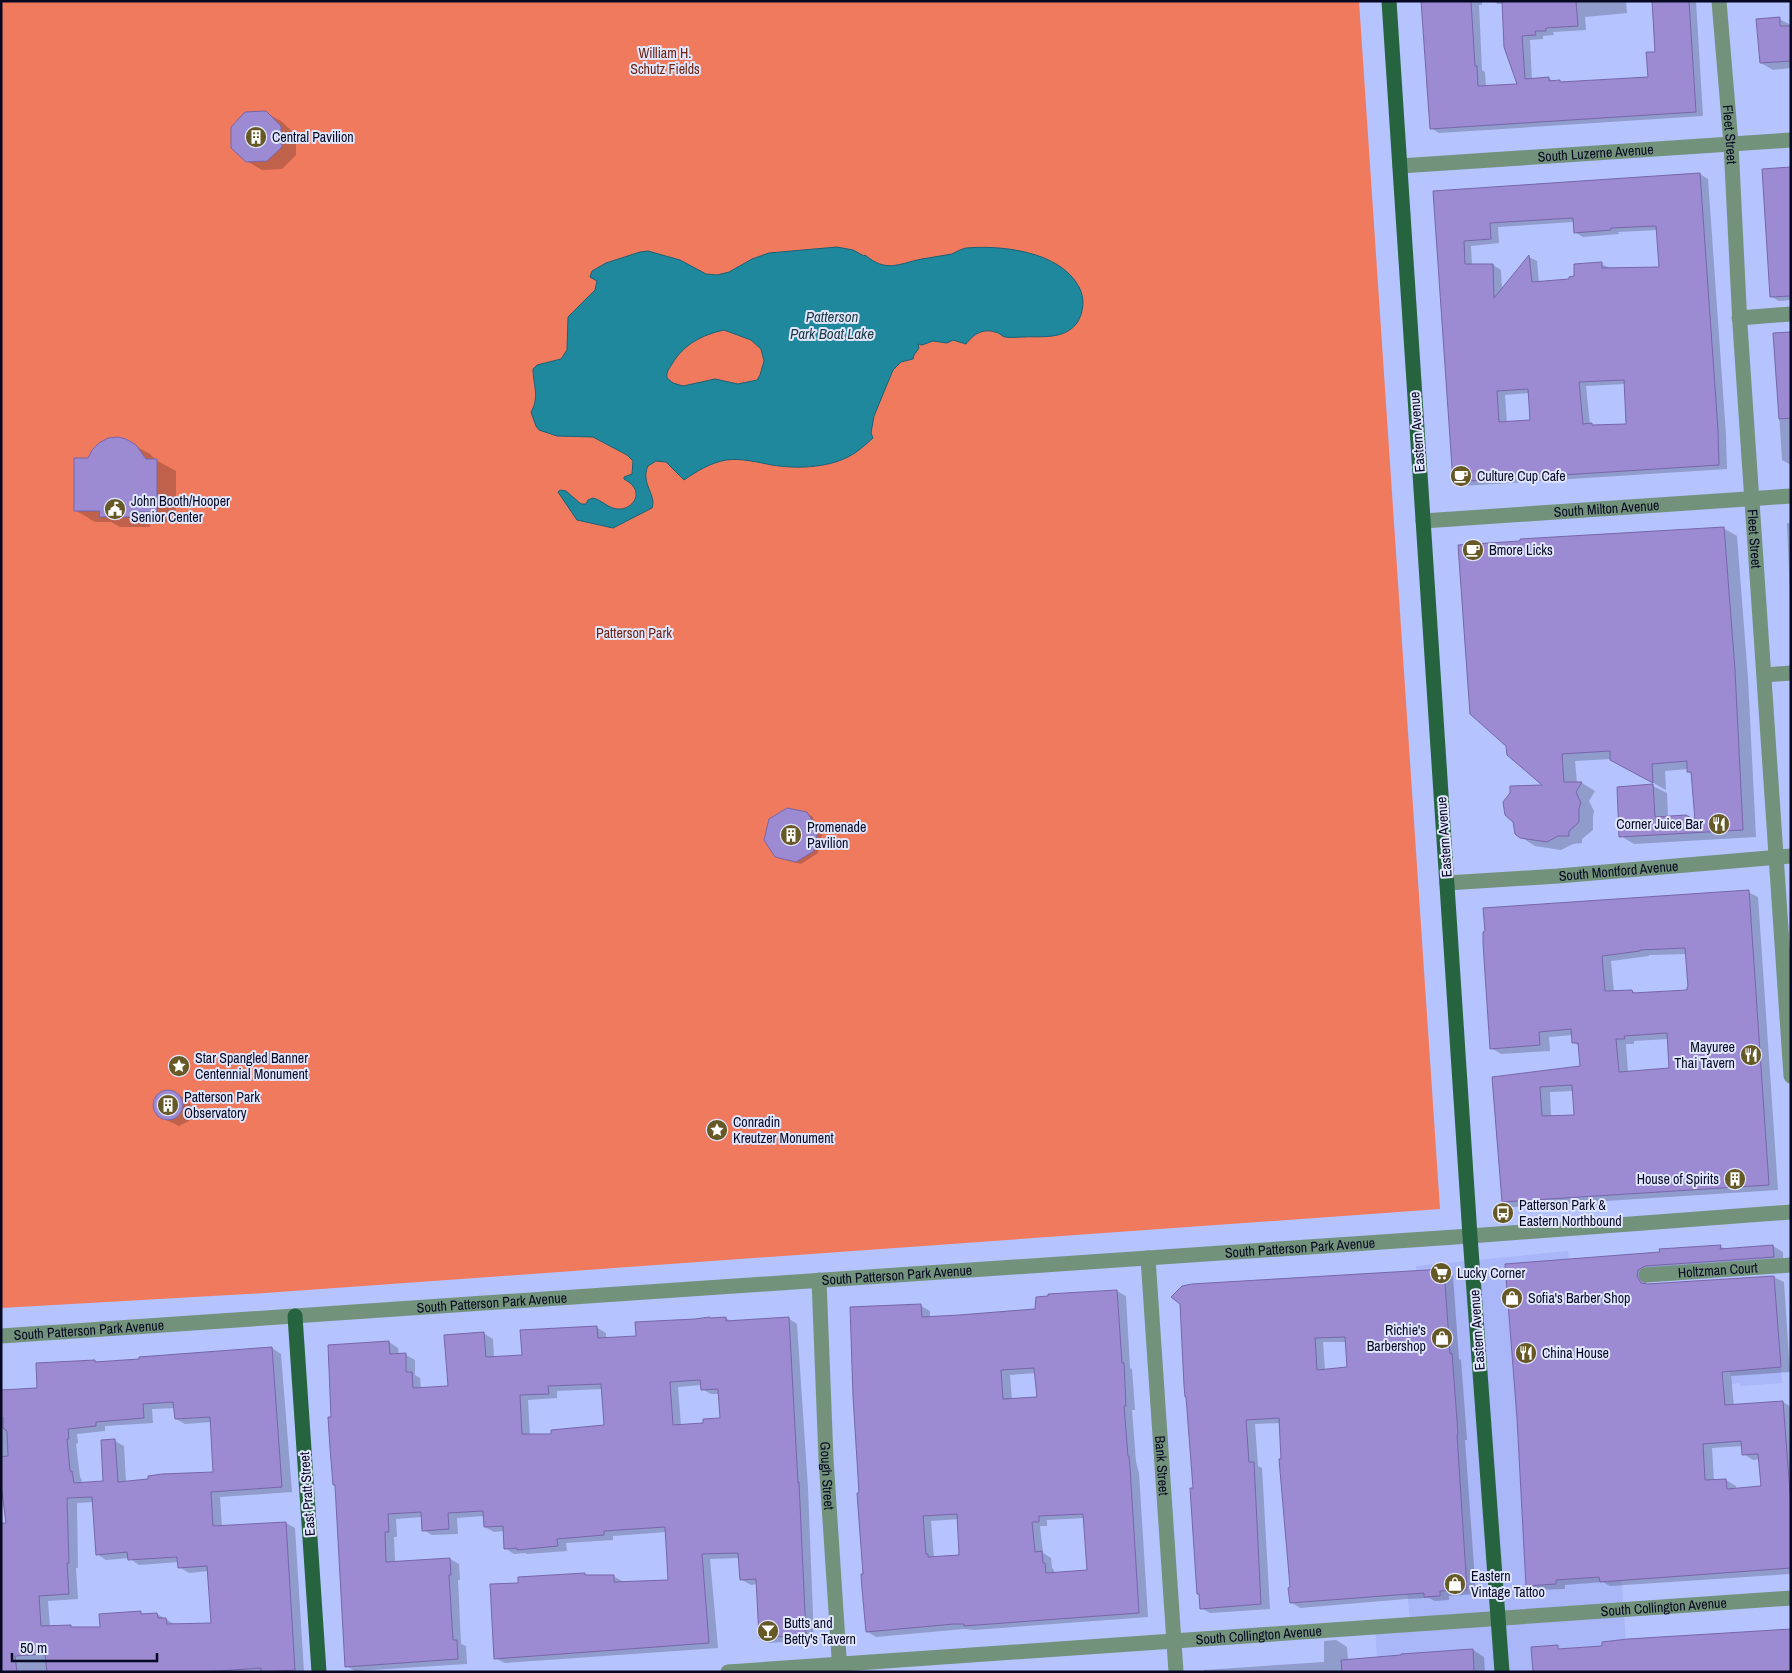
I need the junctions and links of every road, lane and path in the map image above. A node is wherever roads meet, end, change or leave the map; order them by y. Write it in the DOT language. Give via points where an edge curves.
graph roads {
  1 [pos="1389,1"];
  2 [pos="1719,1"];
  3 [pos="1791,140"];
  4 [pos="1730,144"];
  5 [pos="1400,166"];
  6 [pos="1791,314"];
  7 [pos="1739,318"];
  8 [pos="1791,496"];
  9 [pos="1752,499"];
  10 [pos="1423,521"];
  11 [pos="1791,673"];
  12 [pos="1765,675"];
  13 [pos="1784,857"];
  14 [pos="1447,883"];
  15 [pos="1791,1076"];
  16 [pos="1791,1212"];
  17 [pos="1470,1236"];
  18 [pos="1148,1258"];
  19 [pos="1791,1265"];
  20 [pos="1646,1275"];
  21 [pos="819,1280"];
  22 [pos="295,1316"];
  23 [pos="1,1336"];
  24 [pos="1791,1598"];
  25 [pos="1498,1619"];
  26 [pos="1173,1641"];
  27 [pos="840,1668"];
  28 [pos="319,1672"];
  29 [pos="728,1672"];
  30 [pos="1176,1672"];
  31 [pos="1502,1672"];
  1 -- 5 [label="main road, Eastern Avenue"];
  2 -- 4 [label="street, Fleet Street"];
  3 -- 4 [label="street, South Luzerne Avenue"];
  4 -- 5 [label="street, South Luzerne Avenue"];
  4 -- 7 [label="street, Fleet Street"];
  5 -- 10 [label="main road, Eastern Avenue"];
  6 -- 7 [label="street"];
  7 -- 9 [label="street, Fleet Street"];
  8 -- 9 [label="street, South Milton Avenue"];
  9 -- 10 [label="street, South Milton Avenue"];
  9 -- 12 [label="street, Fleet Street"];
  10 -- 14 [label="main road, Eastern Avenue"];
  11 -- 12 [label="street"];
  12 -- 13 [label="street, Fleet Street"];
  13 -- 14 [label="street, South Montford Avenue"];
  13 -- 15 [label="street, Fleet Street"];
  14 -- 17 [label="main road, Eastern Avenue"];
  16 -- 17 [label="street, South Patterson Park Avenue"];
  17 -- 18 [label="street, South Patterson Park Avenue"];
  17 -- 25 [label="main road, Eastern Avenue"];
  18 -- 21 [label="street, South Patterson Park Avenue"];
  18 -- 26 [label="street, Bank Street"];
  19 -- 20 [label="street, Holtzman Court"];
  21 -- 22 [label="street, South Patterson Park Avenue"];
  21 -- 27 [label="street, Gough Street" via="826,1459"];
  22 -- 23 [label="street, South Patterson Park Avenue"];
  22 -- 28 [label="main road, East Pratt Street"];
  24 -- 25 [label="street, South Collington Avenue"];
  25 -- 26 [label="street, South Collington Avenue"];
  25 -- 31 [label="main road, Eastern Avenue"];
  26 -- 27 [label="street, South Collington Avenue"];
  26 -- 30 [label="street, Bank Street"];
  27 -- 29 [label="street, South Collington Avenue"];
}
